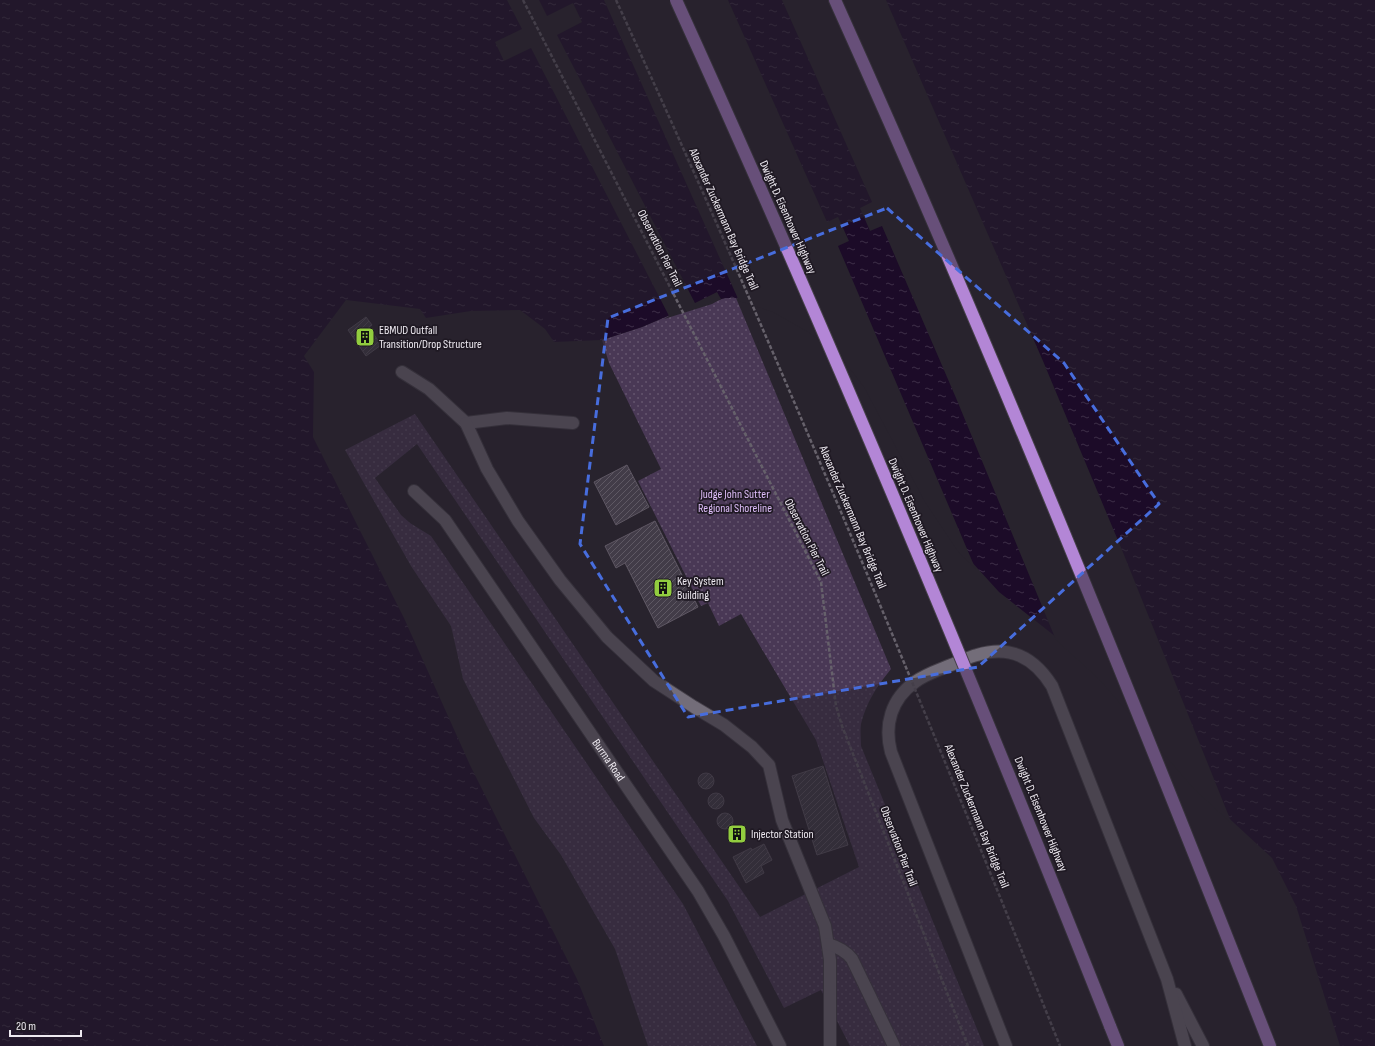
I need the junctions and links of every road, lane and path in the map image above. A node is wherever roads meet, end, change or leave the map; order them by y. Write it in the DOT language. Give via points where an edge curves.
graph roads {
  1 [pos="523,0"];
  2 [pos="616,0"];
  3 [pos="676,0"];
  4 [pos="835,0"];
  5 [pos="402,372"];
  6 [pos="466,423"];
  7 [pos="573,423"];
  8 [pos="414,491"];
  9 [pos="828,944"];
  10 [pos="1167,979"];
  11 [pos="780,1046"];
  12 [pos="830,1046"];
  13 [pos="894,1046"];
  14 [pos="968,1046"];
  15 [pos="1006,1046"];
  16 [pos="1060,1046"];
  17 [pos="1118,1046"];
  18 [pos="1185,1046"];
  19 [pos="1203,1046"];
  20 [pos="1270,1046"];
  1 -- 14 [label="path, Observation Pier Trail" via="821,582 836,706 842,726"];
  2 -- 16 [label="path, Alexander Zuckermann Bay Bridge Trail, bridge" via="713,214 872,584"];
  3 -- 17 [label="highway, Dwight D. Eisenhower Highway, bridge" via="760,186 919,556"];
  4 -- 20 [label="highway" via="1003,386 1117,662"];
  5 -- 6 [label="lane" via="429,389"];
  6 -- 7 [label="lane" via="507,418"];
  6 -- 9 [label="lane" via="487,469 518,520 560,580 607,637 654,681 724,725 752,747 769,765 782,820 825,926"];
  8 -- 11 [label="lane, Burma Road" via="445,520 698,890"];
  9 -- 12 [label="lane"];
  9 -- 13 [label="lane" via="837,946 852,960"];
  10 -- 15 [label="lane" via="1052,686 1035,664 1017,654 997,652 976,655 916,681 908,687 897,701 891,715 888,738 891,752"];
  10 -- 18 [label="lane"];
  10 -- 19 [label="lane"];
}
